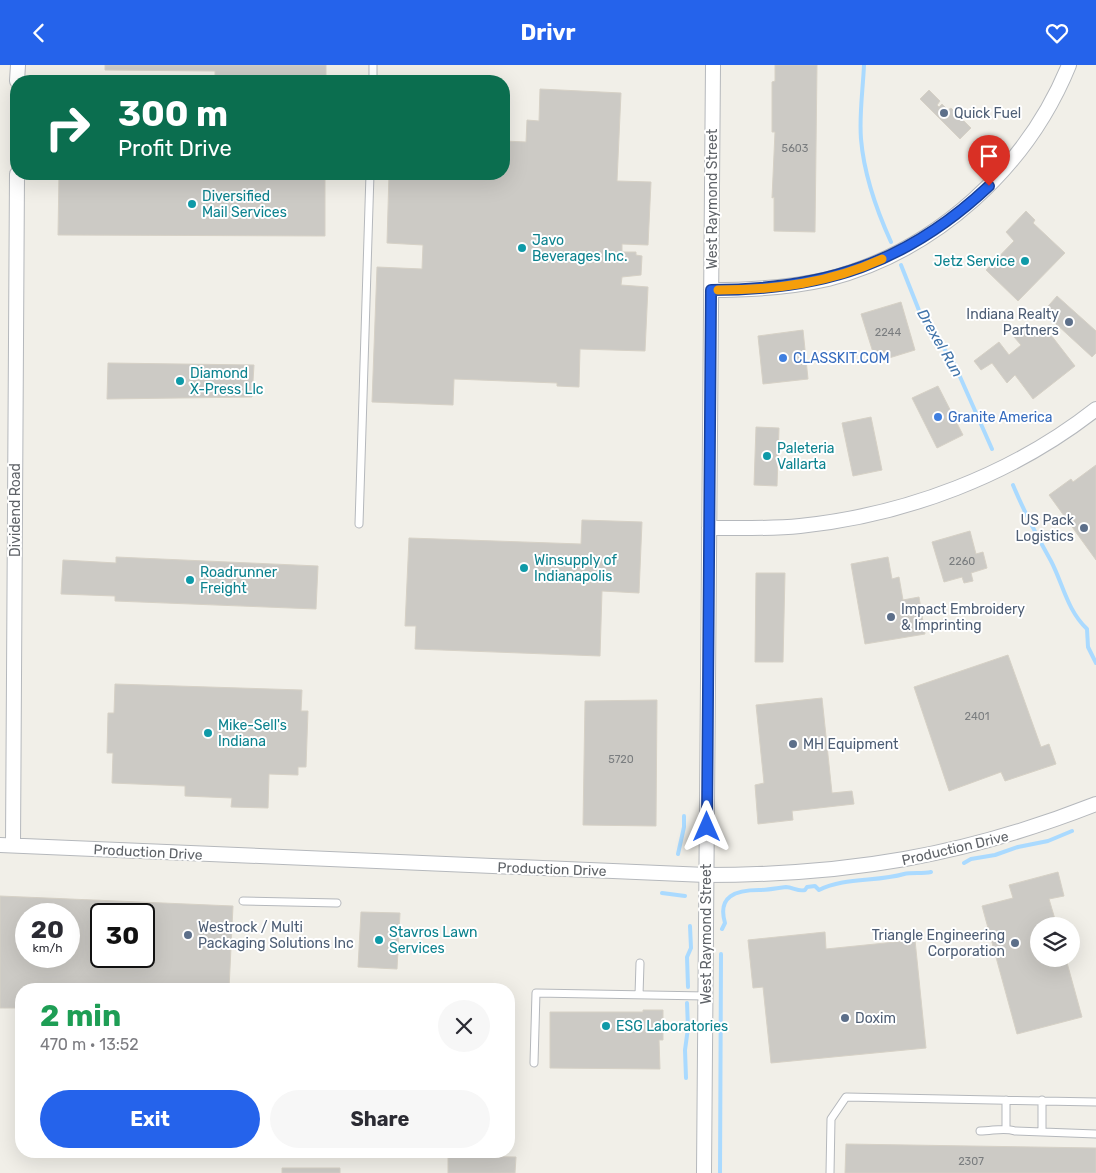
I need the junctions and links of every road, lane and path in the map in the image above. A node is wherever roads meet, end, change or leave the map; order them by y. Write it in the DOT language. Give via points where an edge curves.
graph roads {
  1 [pos="713,65"];
  2 [pos="1069,65"];
  3 [pos="17,180"];
  4 [pos="370,180"];
  5 [pos="711,290"];
  6 [pos="1096,409"];
  7 [pos="360,524"];
  8 [pos="709,528"];
  9 [pos="1096,804"];
  10 [pos="6,845"];
  11 [pos="706,875"];
  12 [pos="244,901"];
  13 [pos="337,903"];
  14 [pos="640,963"];
  15 [pos="639,995"];
  16 [pos="706,996"];
  17 [pos="534,1063"];
  18 [pos="1006,1100"];
  19 [pos="1042,1101"];
  20 [pos="1096,1102"];
  21 [pos="1006,1128"];
  22 [pos="980,1131"];
  23 [pos="1042,1132"];
  24 [pos="1096,1134"];
  25 [pos="704,1173"];
  26 [pos="830,1173"];
  1 -- 5 [label="street, West Raymond Street"];
  2 -- 5 [label="street" via="1034,130 1011,161 965,208 925,237 873,263 821,280 766,289"];
  3 -- 10 [label="street, Dividend Road"];
  4 -- 7 [label="lane"];
  5 -- 8 [label="street, West Raymond Street"];
  6 -- 8 [label="street" via="1064,432 1000,469 920,501 818,524"];
  8 -- 11 [label="street, West Raymond Street"];
  9 -- 11 [label="street, Production Drive" via="1021,832 929,856 785,873"];
  10 -- 11 [label="street, Production Drive"];
  11 -- 16 [label="street, West Raymond Street"];
  12 -- 13 [label="lane"];
  14 -- 15 [label="lane"];
  15 -- 16 [label="lane"];
  15 -- 17 [label="lane" via="536,993"];
  16 -- 25 [label="street, West Raymond Street"];
  18 -- 19 [label="lane"];
  18 -- 21 [label="lane"];
  18 -- 26 [label="lane" via="846,1097 831,1119"];
  19 -- 20 [label="lane"];
  19 -- 23 [label="lane"];
  21 -- 22 [label="lane"];
  21 -- 23 [label="lane"];
  23 -- 24 [label="lane"];
}
